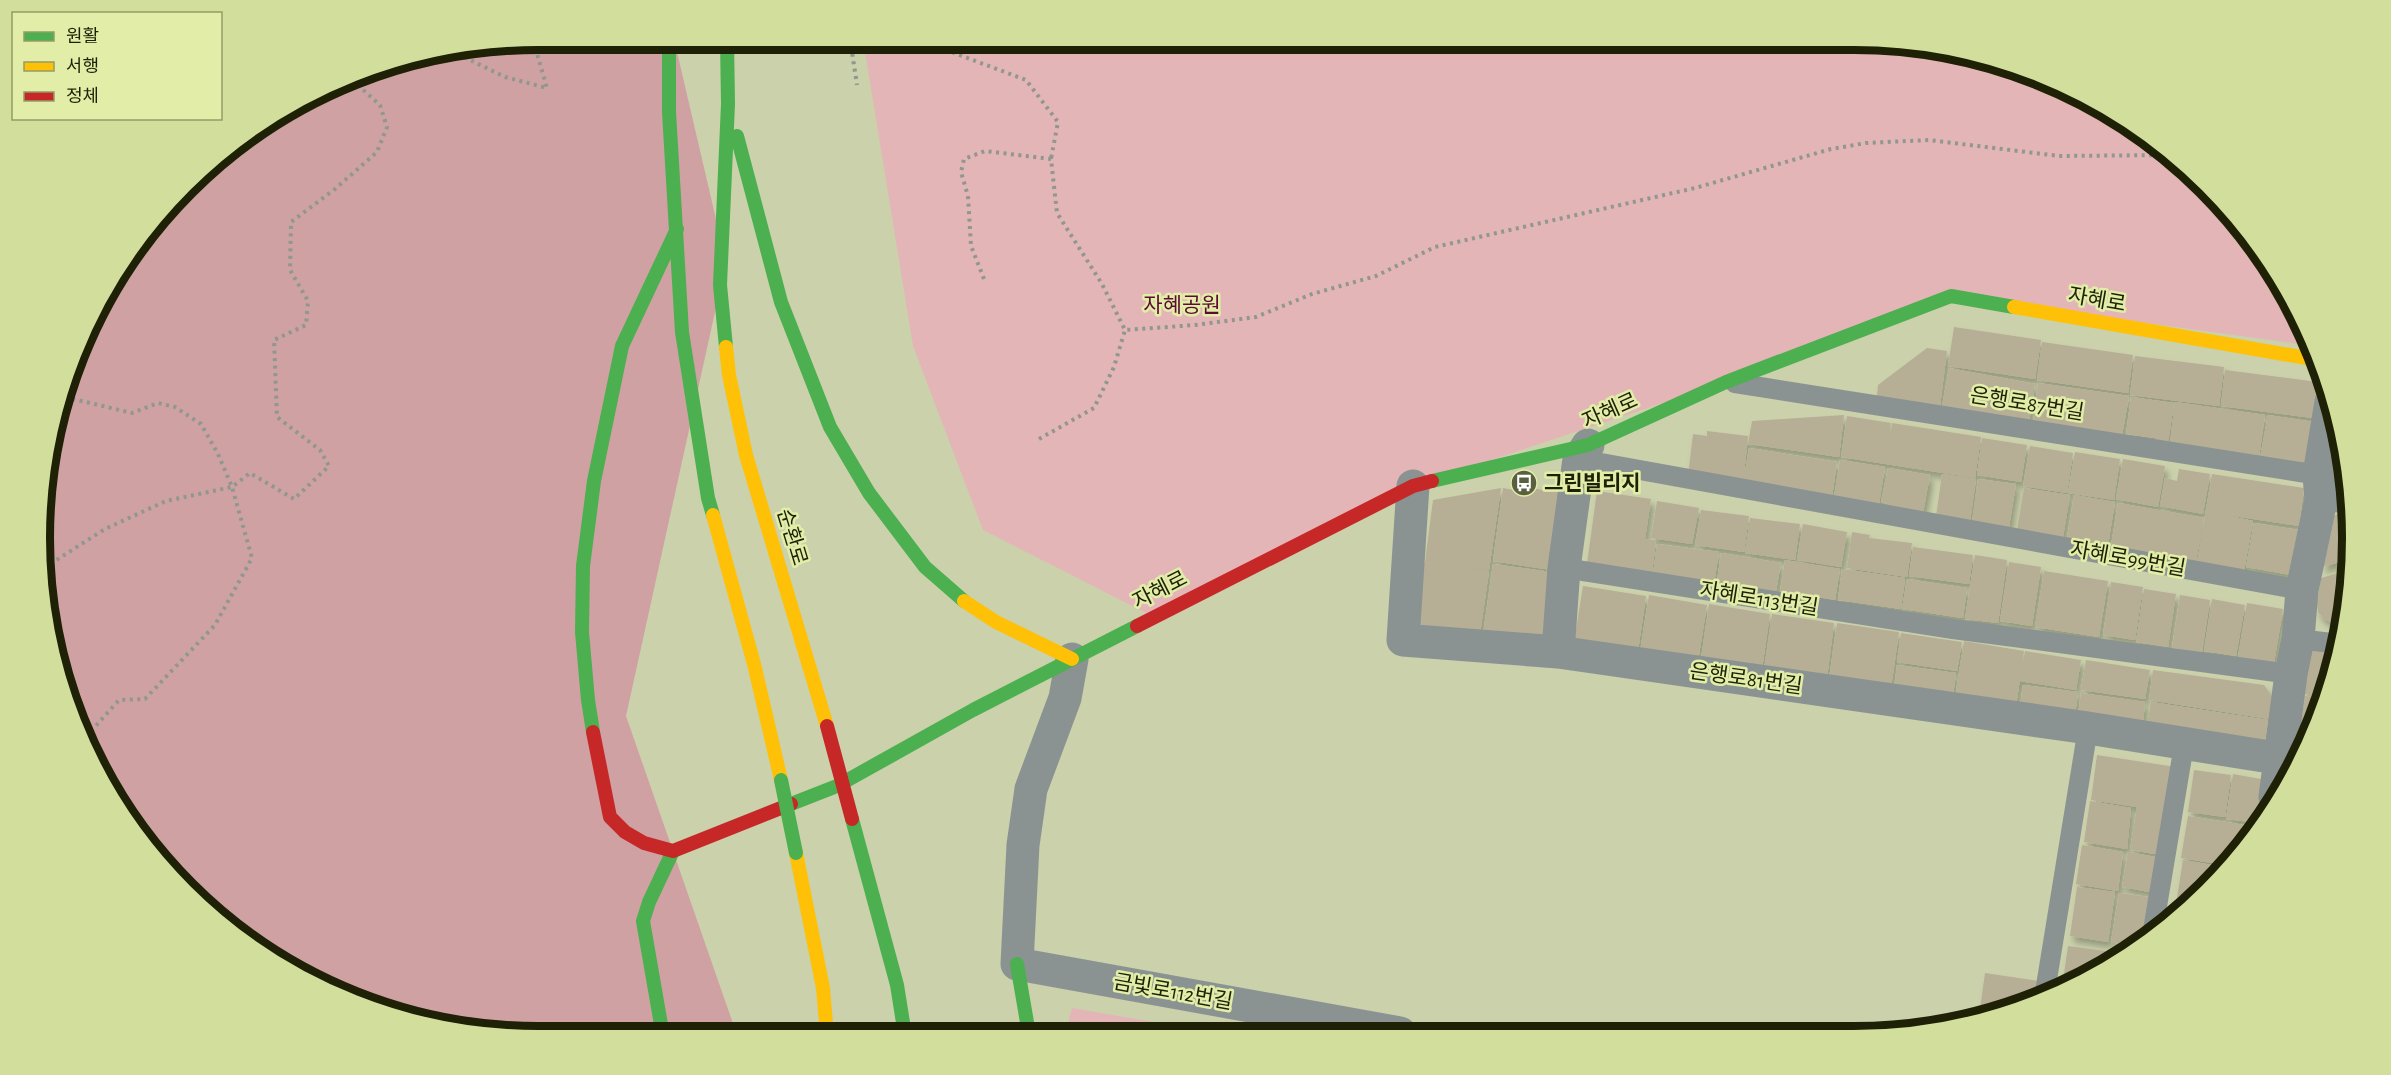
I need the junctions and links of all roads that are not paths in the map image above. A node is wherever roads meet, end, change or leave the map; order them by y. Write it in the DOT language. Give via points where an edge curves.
graph roads {
  1 [pos="669,50"];
  2 [pos="727,50"];
  3 [pos="728,104"];
  4 [pos="677,229"];
  5 [pos="2307,358"];
  6 [pos="1726,381"];
  7 [pos="2331,436"];
  8 [pos="1583,452"];
  9 [pos="1413,486"];
  10 [pos="2330,493"];
  11 [pos="1564,568"];
  12 [pos="2301,590"];
  13 [pos="2298,639"];
  14 [pos="2330,643"];
  15 [pos="1558,652"];
  16 [pos="1072,659"];
  17 [pos="2290,674"];
  18 [pos="2088,728"];
  19 [pos="2184,745"];
  20 [pos="2288,759"];
  21 [pos="2288,760"];
  22 [pos="673,851"];
  23 [pos="2154,922"];
  24 [pos="1017,964"];
  25 [pos="2046,985"];
  26 [pos="661,1026"];
  27 [pos="826,1026"];
  28 [pos="904,1026"];
  29 [pos="1028,1026"];
  30 [pos="1361,1026"];
  1 -- 4 [label="main road"];
  2 -- 3 [label="main road, 순환로"];
  3 -- 16 [label="main road" via="781,302 830,428 869,493 925,567 961,599 996,622"];
  3 -- 28 [label="main road, 순환로, bridge" via="720,285 729,375 746,455 827,726 897,985"];
  4 -- 22 [label="main road" via="622,346 594,481 583,566 582,632 588,700 610,817 644,843"];
  4 -- 27 [label="main road, bridge" via="682,332 708,498 781,780 823,988"];
  5 -- 6 [label="main road, 자혜로" via="1952,296"];
  6 -- 8 [label="main road, 자혜로"];
  6 -- 10 [label="lane, 은행로87번길"];
  7 -- 10 [label="street"];
  8 -- 9 [label="main road, 자혜로"];
  8 -- 11 [label="street"];
  8 -- 12 [label="lane, 자혜로99번길" via="1955,527"];
  9 -- 15 [label="street, 은행로81번길" via="1403,640"];
  9 -- 16 [label="main road, 자혜로"];
  10 -- 12 [label="street"];
  11 -- 15 [label="street"];
  11 -- 17 [label="lane, 자혜로113번길" via="1953,629"];
  12 -- 13 [label="street"];
  13 -- 14 [label="lane"];
  13 -- 17 [label="street"];
  15 -- 18 [label="street, 은행로81번길"];
  16 -- 22 [label="main road, 자혜로" via="837,786"];
  16 -- 24 [label="street" via="1065,698 1031,789 1023,845"];
  17 -- 20 [label="street"];
  18 -- 19 [label="street, 은행로81번길"];
  18 -- 25 [label="lane"];
  19 -- 21 [label="street, 은행로81번길"];
  19 -- 23 [label="lane"];
  22 -- 26 [label="main road" via="643,921"];
  24 -- 29 [label="main road"];
  24 -- 30 [label="street, 금빛로112번길"];
}
